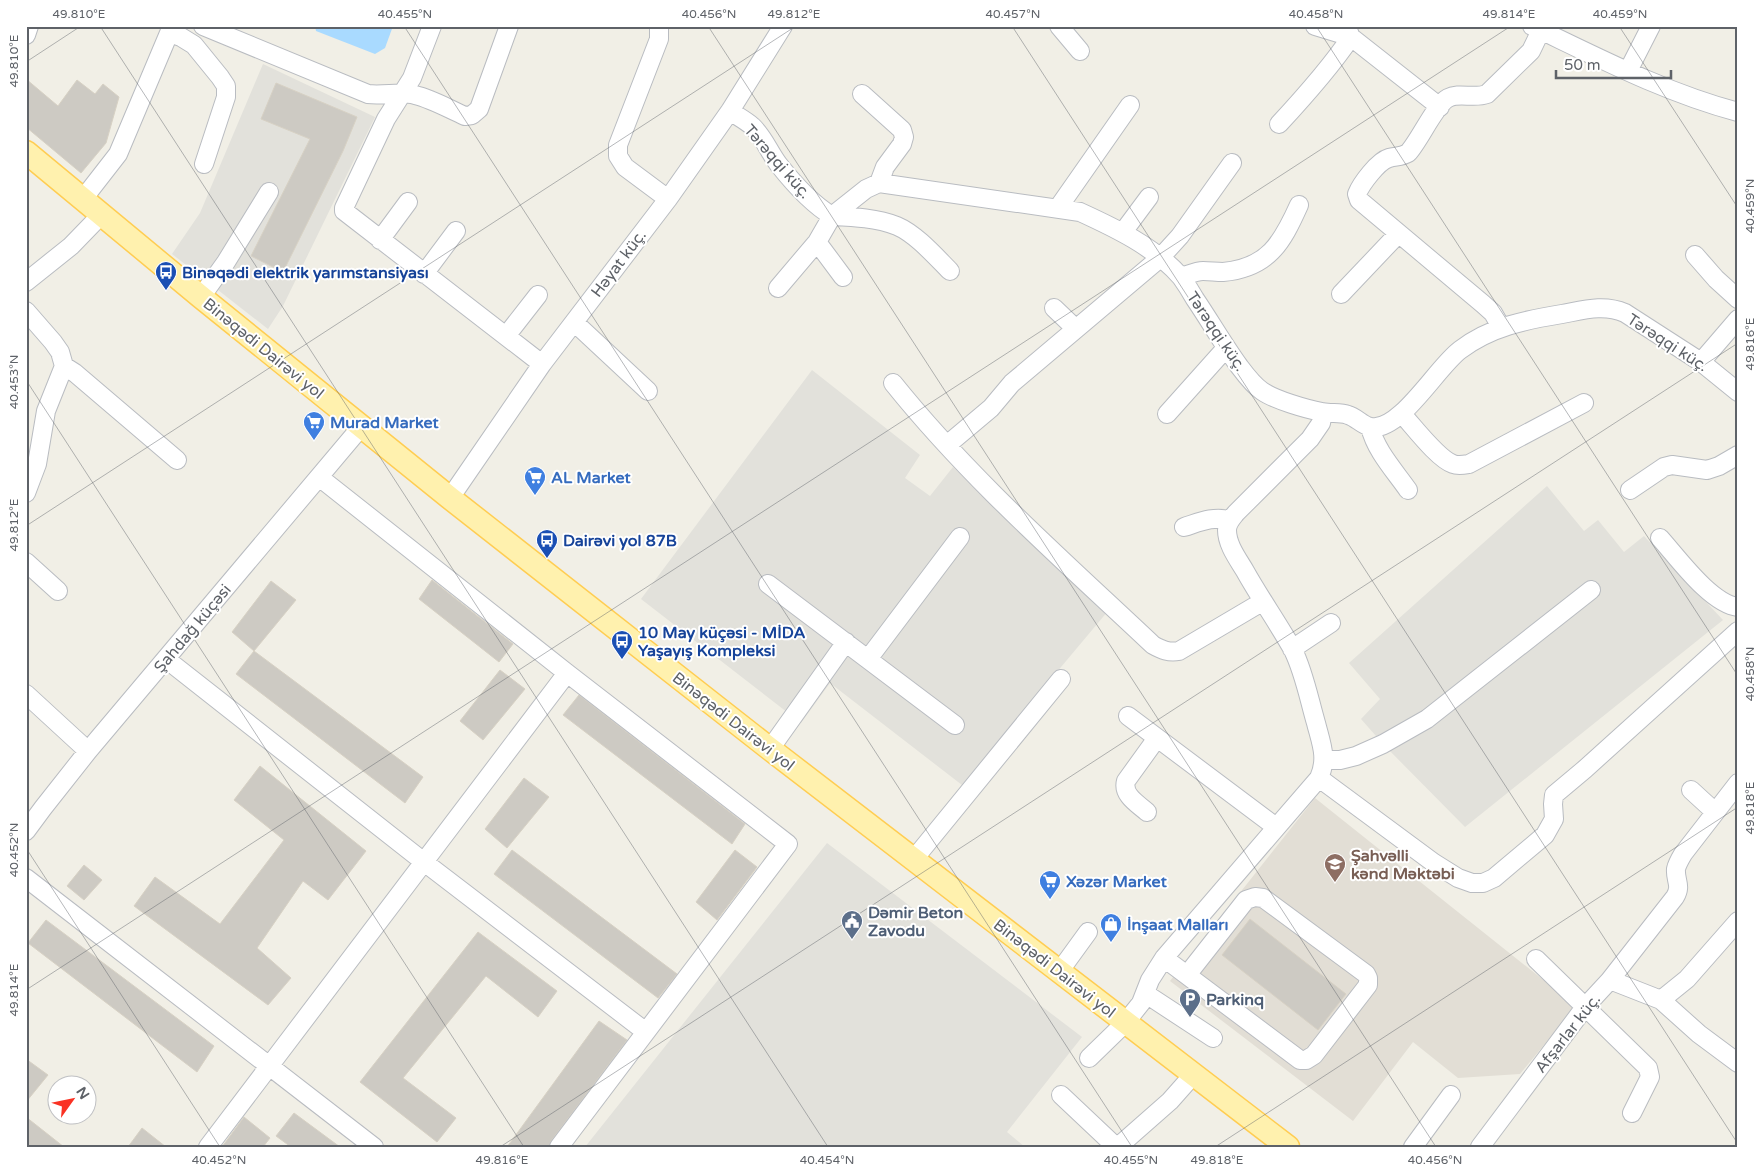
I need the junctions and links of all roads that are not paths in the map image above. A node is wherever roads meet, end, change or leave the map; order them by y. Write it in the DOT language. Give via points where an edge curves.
graph roads {
  1 [pos="29,26"];
  2 [pos="203,26"];
  3 [pos="432,26"];
  4 [pos="509,26"];
  5 [pos="659,26"];
  6 [pos="783,26"];
  7 [pos="1059,26"];
  8 [pos="1316,26"];
  9 [pos="1651,26"];
  10 [pos="1539,28"];
  11 [pos="171,30"];
  12 [pos="1349,31"];
  13 [pos="26,35"];
  14 [pos="1080,51"];
  15 [pos="1628,71"];
  16 [pos="402,93"];
  17 [pos="862,94"];
  18 [pos="1130,105"];
  19 [pos="1440,107"];
  20 [pos="730,111"];
  21 [pos="1738,112"];
  22 [pos="1279,124"];
  23 [pos="26,152"];
  24 [pos="1232,163"];
  25 [pos="204,164"];
  26 [pos="879,183"];
  27 [pos="269,192"];
  28 [pos="1150,197"];
  29 [pos="668,198"];
  30 [pos="83,199"];
  31 [pos="408,202"];
  32 [pos="1299,205"];
  33 [pos="1058,208"];
  34 [pos="102,214"];
  35 [pos="832,216"];
  36 [pos="456,231"];
  37 [pos="1123,232"];
  38 [pos="1398,234"];
  39 [pos="380,240"];
  40 [pos="817,242"];
  41 [pos="1695,254"];
  42 [pos="1160,258"];
  43 [pos="950,271"];
  44 [pos="424,274"];
  45 [pos="843,277"];
  46 [pos="1181,277"];
  47 [pos="26,282"];
  48 [pos="778,288"];
  49 [pos="538,294"];
  50 [pos="1341,294"];
  51 [pos="201,297"];
  52 [pos="1738,299"];
  53 [pos="1054,308"];
  54 [pos="26,311"];
  55 [pos="1738,319"];
  56 [pos="574,322"];
  57 [pos="1501,327"];
  58 [pos="1076,329"];
  59 [pos="506,336"];
  60 [pos="1226,348"];
  61 [pos="1700,362"];
  62 [pos="542,364"];
  63 [pos="64,366"];
  64 [pos="893,383"];
  65 [pos="648,391"];
  66 [pos="1738,392"];
  67 [pos="1584,403"];
  68 [pos="1324,413"];
  69 [pos="1167,414"];
  70 [pos="1402,414"];
  71 [pos="361,427"];
  72 [pos="1370,427"];
  73 [pos="947,446"];
  74 [pos="1738,456"];
  75 [pos="177,460"];
  76 [pos="319,477"];
  77 [pos="1408,490"];
  78 [pos="1630,490"];
  79 [pos="26,494"];
  80 [pos="450,498"];
  81 [pos="1229,520"];
  82 [pos="1184,527"];
  83 [pos="960,537"];
  84 [pos="1660,538"];
  85 [pos="26,562"];
  86 [pos="768,584"];
  87 [pos="1591,590"];
  88 [pos="58,591"];
  89 [pos="1262,602"];
  90 [pos="1738,607"];
  91 [pos="1330,623"];
  92 [pos="1738,631"];
  93 [pos="846,642"];
  94 [pos="1292,649"];
  95 [pos="166,659"];
  96 [pos="868,659"];
  97 [pos="568,673"];
  98 [pos="1061,678"];
  99 [pos="26,694"];
  100 [pos="1128,716"];
  101 [pos="955,725"];
  102 [pos="1157,738"];
  103 [pos="770,749"];
  104 [pos="88,751"];
  105 [pos="1324,760"];
  106 [pos="1319,778"];
  107 [pos="1738,783"];
  108 [pos="1691,790"];
  109 [pos="1147,812"];
  110 [pos="1715,812"];
  111 [pos="1276,827"];
  112 [pos="26,831"];
  113 [pos="914,859"];
  114 [pos="424,862"];
  115 [pos="26,878"];
  116 [pos="1738,921"];
  117 [pos="1088,932"];
  118 [pos="1164,958"];
  119 [pos="1536,959"];
  120 [pos="1059,972"];
  121 [pos="1187,975"];
  122 [pos="1610,980"];
  123 [pos="1146,994"];
  124 [pos="1661,1000"];
  125 [pos="1585,1007"];
  126 [pos="1126,1023"];
  127 [pos="646,1032"];
  128 [pos="1213,1038"];
  129 [pos="1089,1058"];
  130 [pos="1738,1063"];
  131 [pos="270,1066"];
  132 [pos="1194,1075"];
  133 [pos="1061,1095"];
  134 [pos="1451,1095"];
  135 [pos="1632,1112"];
  136 [pos="208,1147"];
  137 [pos="374,1147"];
  138 [pos="559,1147"];
  139 [pos="1288,1147"];
  140 [pos="1413,1147"];
  141 [pos="1480,1147"];
  1 -- 13 [label="street"];
  2 -- 16 [label="street" via="368,94"];
  3 -- 16 [label="street" via="418,65"];
  4 -- 16 [label="street" via="478,109 472,115 465,116 415,95"];
  5 -- 29 [label="street" via="658,39 618,145 618,156 625,166"];
  6 -- 20 [label="street, Həyat küç."];
  7 -- 14 [label="street"];
  8 -- 12 [label="street"];
  9 -- 15 [label="street"];
  10 -- 15 [label="street" via="1568,45"];
  10 -- 19 [label="street" via="1531,51 1488,94 1448,98"];
  11 -- 25 [label="street" via="194,45 226,86 226,97"];
  11 -- 30 [label="street" via="118,154"];
  12 -- 19 [label="street"];
  12 -- 22 [label="street" via="1318,82"];
  15 -- 21 [label="street"];
  16 -- 39 [label="street" via="344,208 348,216"];
  17 -- 26 [label="street" via="902,130 904,137"];
  18 -- 33 [label="street"];
  19 -- 38 [label="street" via="1408,153 1380,163 1357,194 1359,200"];
  20 -- 29 [label="street, Həyat küç."];
  20 -- 35 [label="street, Tərəqqi küç." via="752,127 795,183"];
  23 -- 30 [label="main road, Binəqədi Dairəvi yol"];
  24 -- 42 [label="street" via="1180,236"];
  26 -- 33 [label="street, Tərəqqi küç."];
  26 -- 35 [label="street" via="866,189"];
  27 -- 51 [label="street"];
  28 -- 37 [label="street"];
  29 -- 56 [label="street, Həyat küç."];
  30 -- 34 [label="main road, Binəqədi Dairəvi yol"];
  31 -- 39 [label="street"];
  32 -- 46 [label="street" via="1286,232 1266,258 1245,268 1221,272 1201,270"];
  33 -- 37 [label="street, Tərəqqi küç." via="1080,212"];
  34 -- 47 [label="street" via="71,246"];
  34 -- 51 [label="main road, Binəqədi Dairəvi yol"];
  35 -- 40 [label="street"];
  35 -- 43 [label="street" via="857,217 898,226"];
  36 -- 44 [label="street"];
  37 -- 42 [label="street, Tərəqqi küç."];
  38 -- 50 [label="street"];
  38 -- 57 [label="street" via="1493,313"];
  39 -- 44 [label="street"];
  40 -- 45 [label="street"];
  40 -- 48 [label="street"];
  41 -- 52 [label="street"];
  42 -- 46 [label="street, Tərəqqi küç."];
  42 -- 58 [label="street"];
  44 -- 59 [label="street"];
  46 -- 60 [label="street, Tərəqqi küç."];
  49 -- 59 [label="street"];
  51 -- 71 [label="main road, Binəqədi Dairəvi yol"];
  53 -- 58 [label="street"];
  54 -- 63 [label="street" via="60,352"];
  55 -- 61 [label="street"];
  56 -- 62 [label="street, Həyat küç."];
  56 -- 65 [label="street"];
  57 -- 61 [label="street, Tərəqqi küç." via="1595,308 1615,309"];
  57 -- 70 [label="street, Tərəqqi küç." via="1459,351"];
  58 -- 73 [label="street" via="1012,383 991,408"];
  59 -- 62 [label="street"];
  60 -- 68 [label="street, Tərəqqi küç." via="1261,390"];
  60 -- 69 [label="street"];
  61 -- 66 [label="street, Tərəqqi küç."];
  62 -- 80 [label="street, Həyat küç."];
  63 -- 75 [label="street"];
  63 -- 79 [label="street" via="46,411 37,464"];
  64 -- 73 [label="street"];
  67 -- 70 [label="street" via="1460,466 1443,459"];
  68 -- 72 [label="street, Tərəqqi küç." via="1350,415"];
  68 -- 81 [label="street" via="1310,439"];
  70 -- 72 [label="street, Tərəqqi küç." via="1382,427"];
  71 -- 76 [label="street, Şahdağ küçəsi"];
  71 -- 80 [label="main road, Binəqədi Dairəvi yol"];
  72 -- 77 [label="street" via="1380,450"];
  73 -- 89 [label="street" via="1018,519 1163,650 1179,651"];
  74 -- 78 [label="street" via="1707,470 1672,465 1664,467"];
  76 -- 95 [label="street, Şahdağ küçəsi"];
  76 -- 97 [label="street"];
  80 -- 103 [label="main road, Binəqədi Dairəvi yol"];
  81 -- 82 [label="street" via="1210,519"];
  81 -- 89 [label="street" via="1227,530 1231,548"];
  83 -- 96 [label="street"];
  84 -- 90 [label="street" via="1714,597"];
  85 -- 88 [label="street"];
  86 -- 93 [label="street"];
  87 -- 105 [label="street" via="1427,720 1356,756"];
  89 -- 94 [label="street"];
  91 -- 94 [label="street"];
  92 -- 106 [label="street" via="1560,789 1554,795 1554,819 1545,834 1494,878 1483,883 1458,878 1434,863"];
  93 -- 96 [label="street"];
  93 -- 103 [label="street"];
  94 -- 105 [label="street" via="1299,663"];
  95 -- 104 [label="street, Şahdağ küçəsi"];
  95 -- 114 [label="street"];
  96 -- 101 [label="street"];
  97 -- 114 [label="street"];
  97 -- 127 [label="street" via="788,844"];
  98 -- 113 [label="street"];
  99 -- 104 [label="street"];
  100 -- 102 [label="street"];
  102 -- 109 [label="street" via="1124,787 1126,793"];
  102 -- 111 [label="street"];
  103 -- 113 [label="main road, Binəqədi Dairəvi yol"];
  104 -- 112 [label="street, Şahdağ küçəsi"];
  105 -- 106 [label="street"];
  106 -- 111 [label="street"];
  107 -- 110 [label="street"];
  108 -- 110 [label="street"];
  110 -- 122 [label="street" via="1677,865 1679,890 1675,897"];
  111 -- 118 [label="street"];
  113 -- 120 [label="main road, Binəqədi Dairəvi yol"];
  114 -- 127 [label="street"];
  114 -- 131 [label="street"];
  115 -- 131 [label="street"];
  116 -- 124 [label="street" via="1687,979"];
  117 -- 120 [label="street"];
  118 -- 121 [label="street"];
  118 -- 123 [label="street" via="1150,980"];
  119 -- 125 [label="street"];
  120 -- 126 [label="main road, Binəqədi Dairəvi yol"];
  121 -- 121 [label="street" via="1300,1060 1314,1056 1368,985 1366,974 1263,898 1255,897 1246,900"];
  122 -- 124 [label="street, Afşarlar küç."];
  122 -- 125 [label="street, Afşarlar küç."];
  123 -- 126 [label="street"];
  123 -- 128 [label="street"];
  124 -- 130 [label="street"];
  125 -- 135 [label="street" via="1648,1068 1650,1077"];
  125 -- 141 [label="street, Afşarlar küç."];
  126 -- 129 [label="street"];
  126 -- 132 [label="main road, Binəqədi Dairəvi yol"];
  127 -- 138 [label="street"];
  131 -- 136 [label="street"];
  131 -- 137 [label="street"];
  132 -- 133 [label="street" via="1120,1145 1114,1145"];
  132 -- 139 [label="main road, Binəqədi Dairəvi yol"];
  134 -- 140 [label="street"];
}
